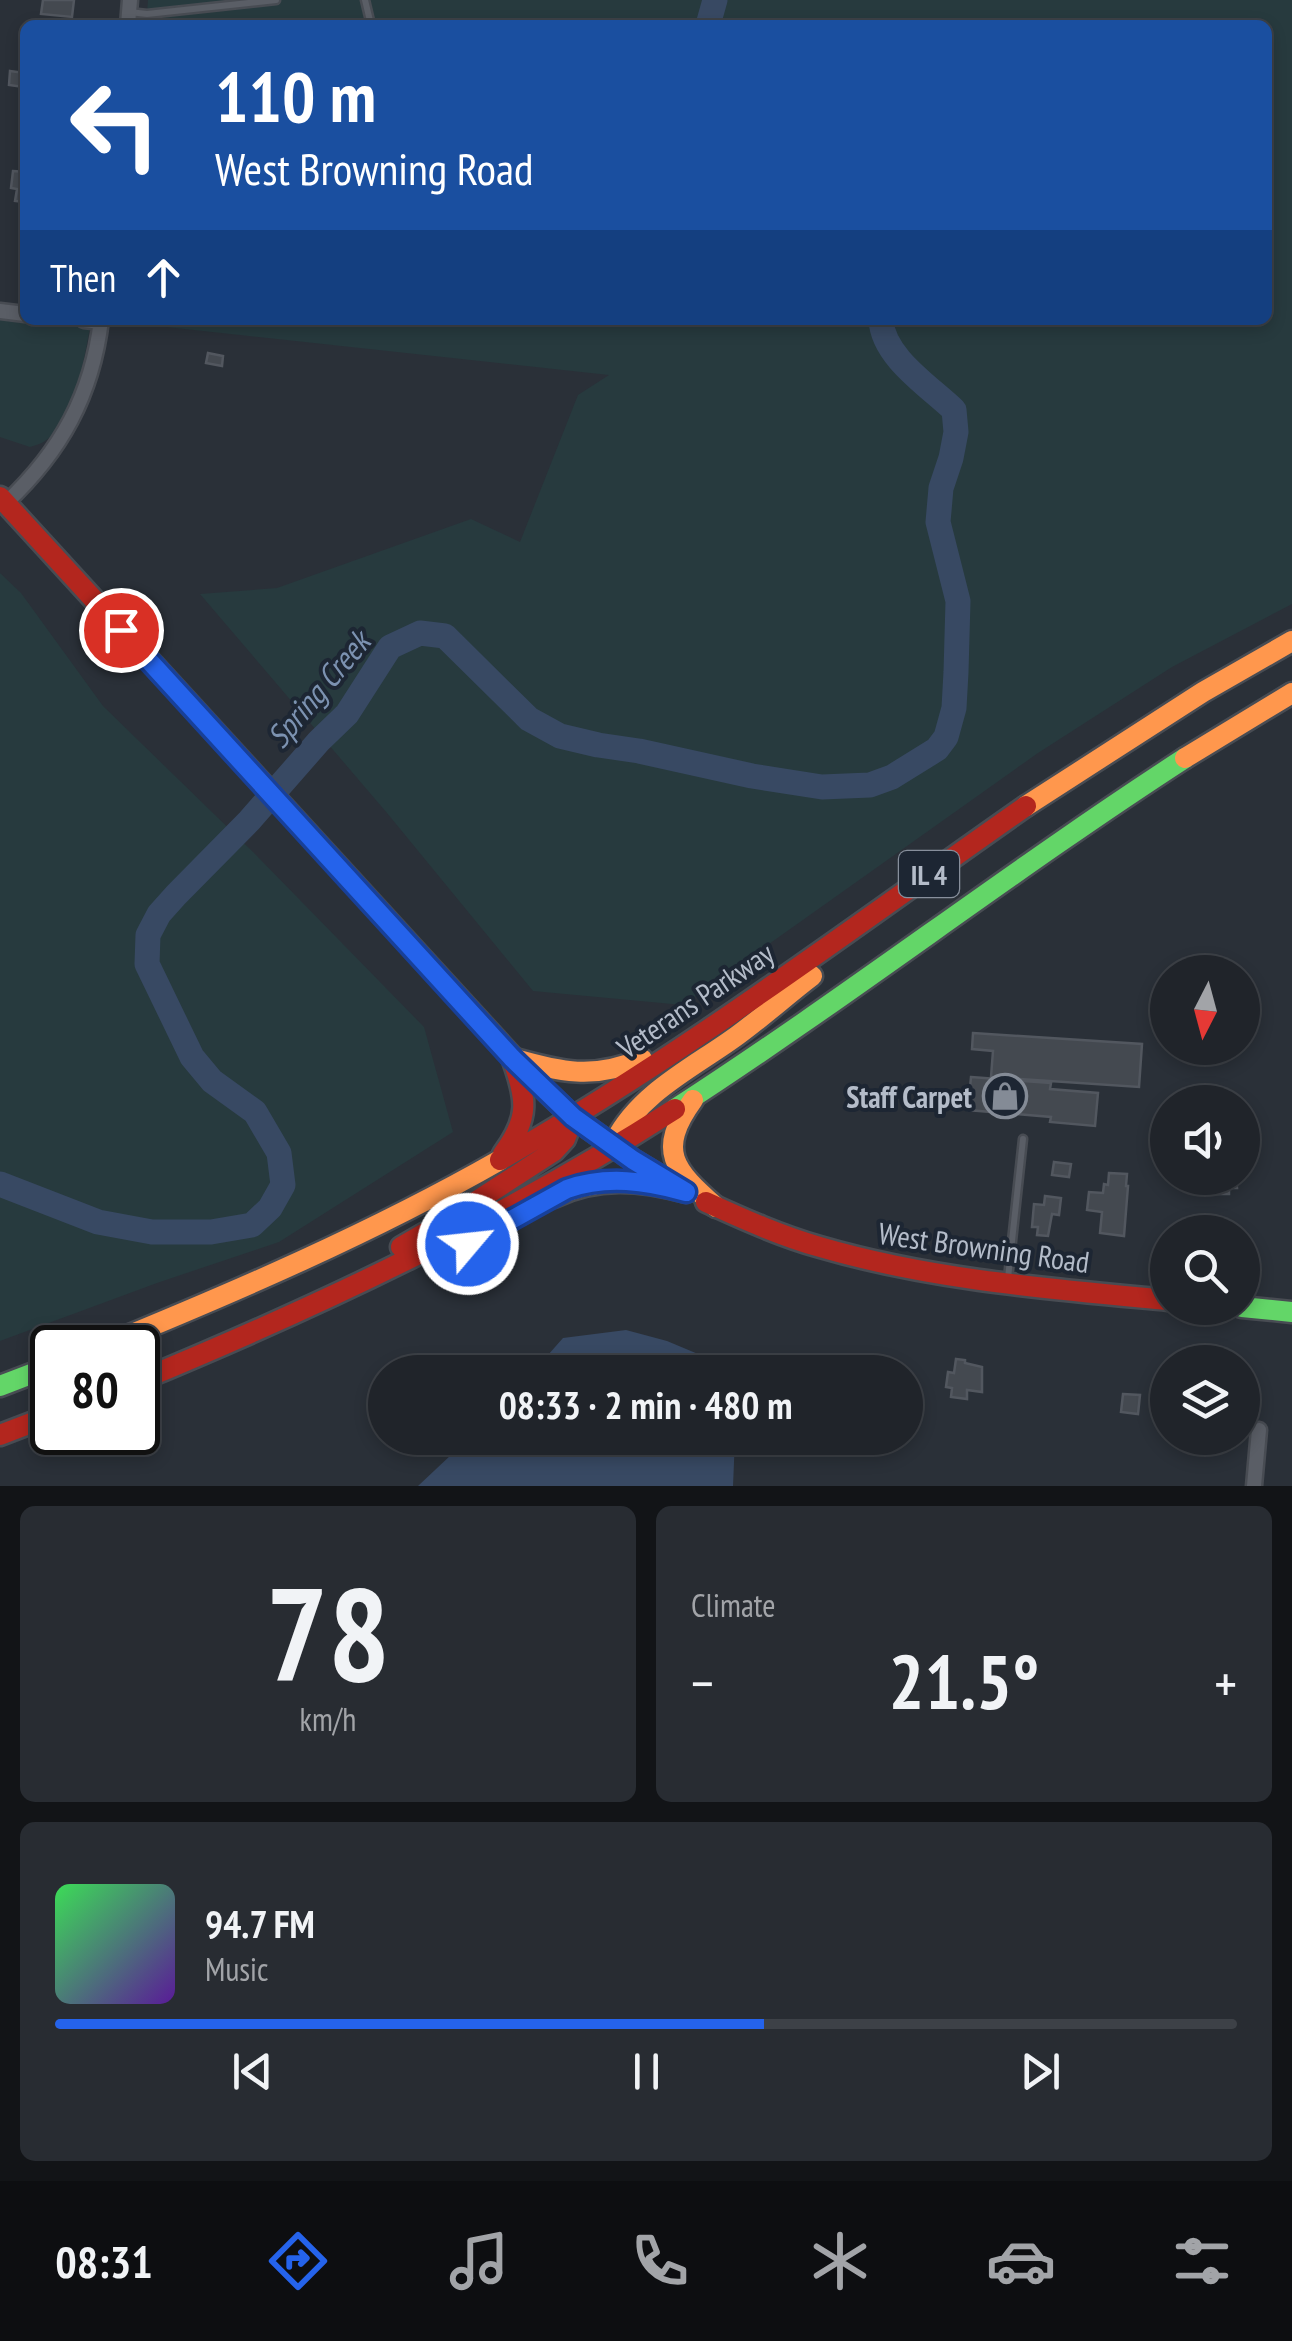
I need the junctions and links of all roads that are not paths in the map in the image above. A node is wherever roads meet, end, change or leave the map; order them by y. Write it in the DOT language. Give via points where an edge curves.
graph roads {
  1 [pos="276,0"];
  2 [pos="129,12"];
  3 [pos="100,325"];
  4 [pos="3,500"];
  5 [pos="1292,640"];
  6 [pos="1292,694"];
  7 [pos="880,909"];
  8 [pos="761,992"];
  9 [pos="512,1058"];
  10 [pos="701,1091"];
  11 [pos="573,1117"];
  12 [pos="1023,1139"];
  13 [pos="614,1146"];
  14 [pos="498,1160"];
  15 [pos="686,1192"];
  16 [pos="716,1207"];
  17 [pos="414,1258"];
  18 [pos="1007,1284"];
  19 [pos="1150,1298"];
  20 [pos="1260,1309"];
  21 [pos="1292,1312"];
  22 [pos="154,1325"];
  23 [pos="227,1346"];
  24 [pos="160,1372"];
  25 [pos="30,1374"];
  26 [pos="0,1386"];
  27 [pos="30,1423"];
  28 [pos="0,1435"];
  29 [pos="1257,1455"];
  30 [pos="1254,1486"];
  1 -- 2 [label="lane"];
  3 -- 4 [label="street" via="79,406 48,459"];
  4 -- 9 [label="main road, West Browning Road"];
  5 -- 7 [label="main road, Veterans Parkway / IL 4" via="1183,703"];
  6 -- 10 [label="main road, IL 4" via="1105,810"];
  7 -- 8 [label="main road, Veterans Parkway / IL 4"];
  7 -- 13 [label="main road" via="814,974 640,1105"];
  8 -- 9 [label="main road" via="734,998 620,1070 570,1073"];
  8 -- 11 [label="main road, Veterans Parkway / IL 4"];
  9 -- 11 [label="main road, West Browning Road"];
  9 -- 14 [label="main road" via="525,1118"];
  10 -- 13 [label="main road, IL 4"];
  10 -- 16 [label="main road" via="678,1122 672,1150 678,1170"];
  11 -- 13 [label="main road, West Browning Road"];
  11 -- 14 [label="main road, Veterans Parkway / IL 4"];
  11 -- 23 [label="main road" via="565,1139 521,1174"];
  12 -- 18 [label="lane"];
  13 -- 15 [label="main road, West Browning Road"];
  13 -- 17 [label="main road, IL 4"];
  14 -- 22 [label="main road, Veterans Parkway / IL 4" via="315,1255"];
  15 -- 16 [label="main road, West Browning Road"];
  15 -- 17 [label="main road" via="622,1180 581,1184 446,1256"];
  16 -- 18 [label="main road, West Browning Road" via="867,1262"];
  17 -- 23 [label="main road, IL 4"];
  18 -- 19 [label="main road, West Browning Road"];
  20 -- 21 [label="main road"];
  23 -- 24 [label="main road, IL 4"];
  25 -- 26 [label="main road"];
  27 -- 28 [label="main road"];
  29 -- 30 [label="street"];
}
